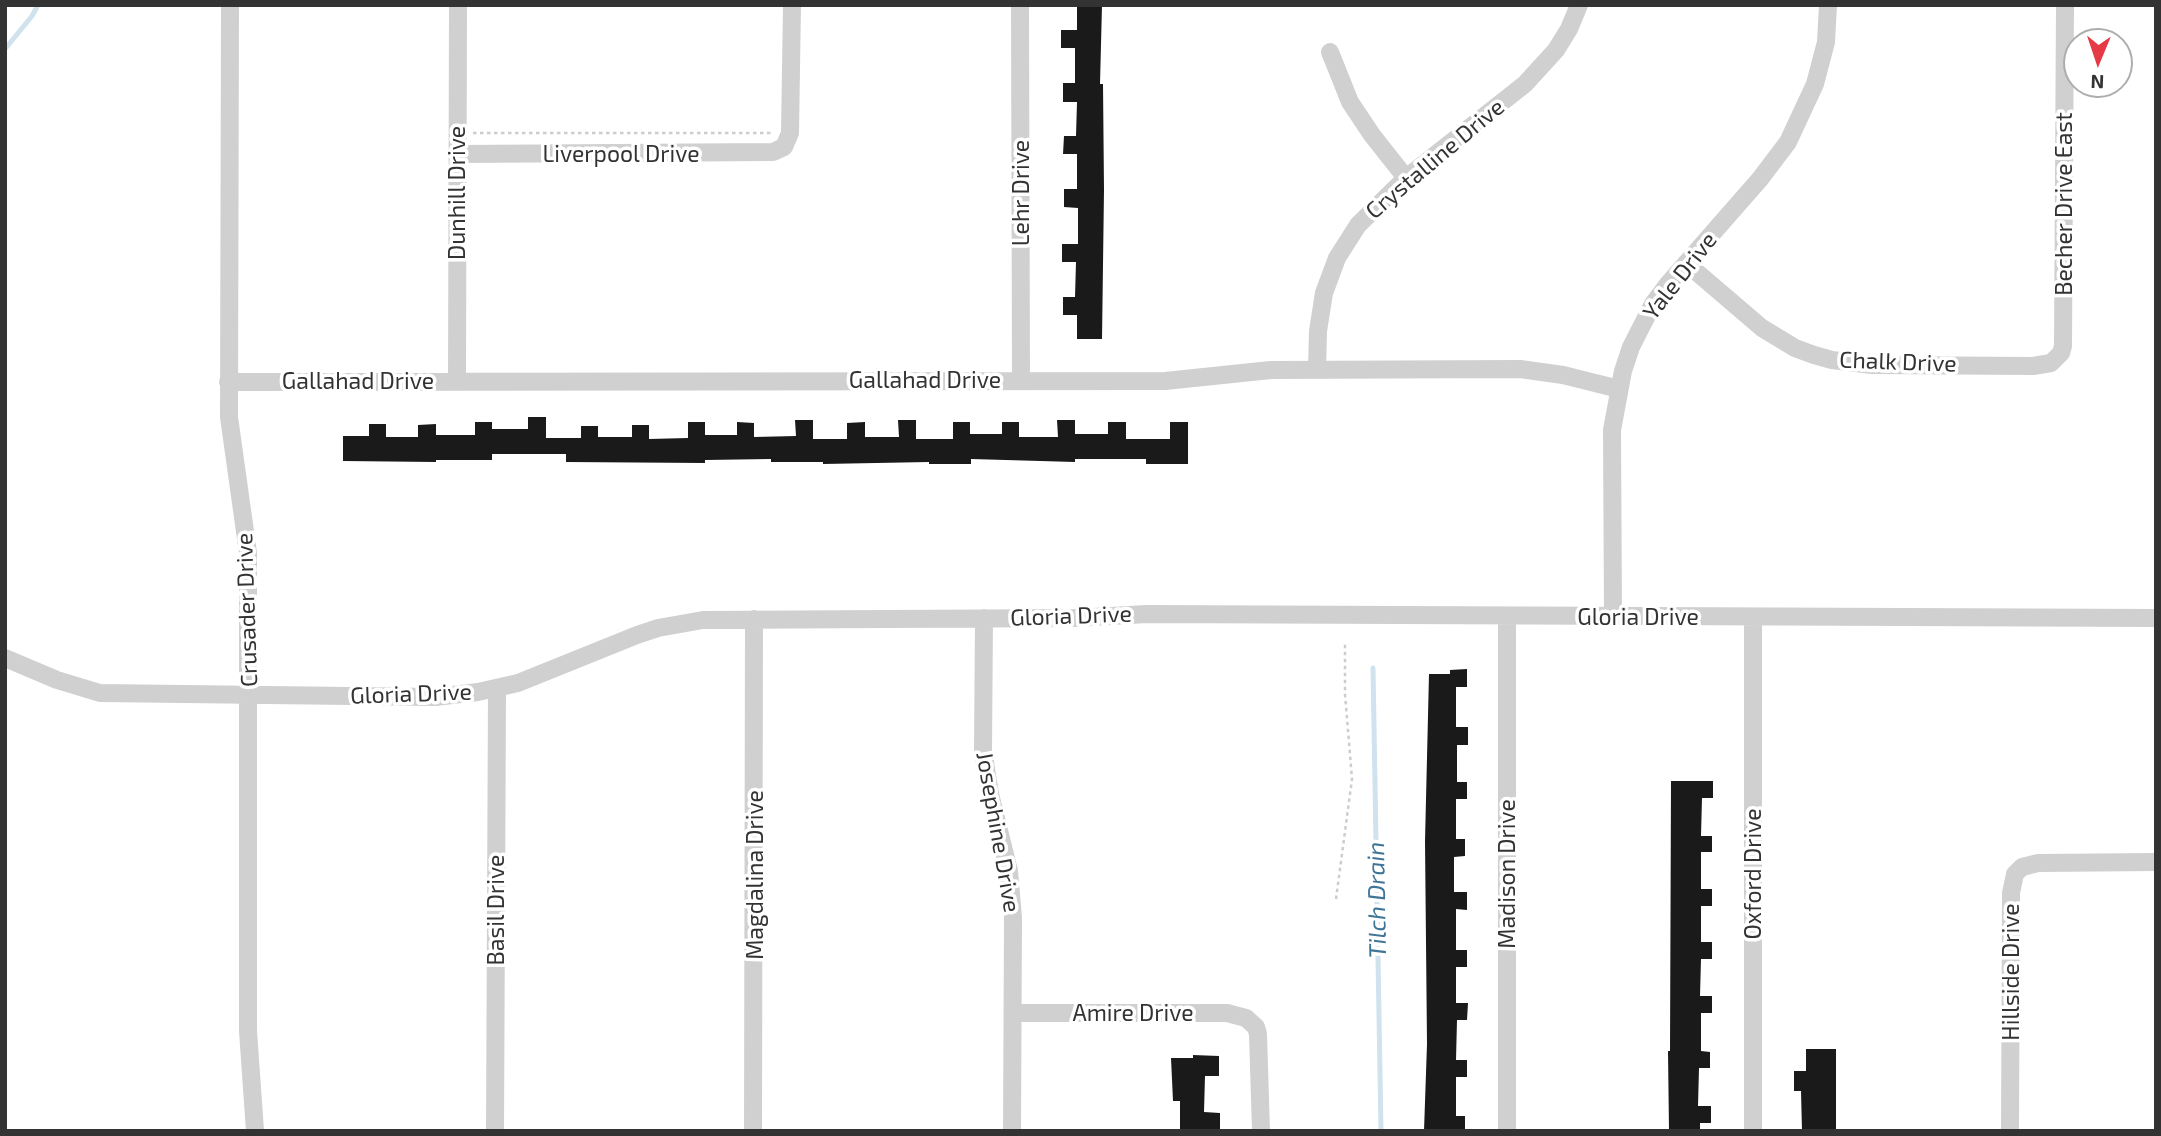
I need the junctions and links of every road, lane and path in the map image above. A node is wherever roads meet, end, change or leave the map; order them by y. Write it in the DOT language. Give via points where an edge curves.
graph roads {
  1 [pos="230,5"];
  2 [pos="458,5"];
  3 [pos="792,5"];
  4 [pos="1020,5"];
  5 [pos="1579,5"];
  6 [pos="1828,5"];
  7 [pos="2065,5"];
  8 [pos="1330,52"];
  9 [pos="469,133"];
  10 [pos="778,140"];
  11 [pos="457,154"];
  12 [pos="1406,178"];
  13 [pos="1686,263"];
  14 [pos="2056,359"];
  15 [pos="1317,370"];
  16 [pos="1021,380"];
  17 [pos="457,381"];
  18 [pos="229,382"];
  19 [pos="1619,389"];
  20 [pos="1507,617"];
  21 [pos="1613,617"];
  22 [pos="1753,617"];
  23 [pos="984,618"];
  24 [pos="2156,618"];
  25 [pos="754,619"];
  26 [pos="1345,644"];
  27 [pos="5,658"];
  28 [pos="497,688"];
  29 [pos="249,696"];
  30 [pos="2156,862"];
  31 [pos="1336,899"];
  32 [pos="1013,1013"];
  33 [pos="255,1131"];
  34 [pos="495,1131"];
  35 [pos="753,1131"];
  36 [pos="1012,1131"];
  37 [pos="1261,1131"];
  38 [pos="1507,1131"];
  39 [pos="1752,1131"];
  40 [pos="2010,1131"];
  1 -- 18 [label="street, Crusader Drive"];
  2 -- 11 [label="street, Dunhill Drive"];
  3 -- 10 [label="street" via="792,121 790,133"];
  4 -- 16 [label="street, Lehr Drive"];
  5 -- 12 [label="street, Crystalline Drive" via="1556,50 1525,84"];
  6 -- 13 [label="street, Yale Drive" via="1821,62 1798,124 1760,179"];
  7 -- 14 [label="street, Becher Drive East" via="2063,346"];
  8 -- 12 [label="street" via="1350,102"];
  9 -- 10 [label="path"];
  10 -- 11 [label="street, Liverpool Drive" via="773,152 760,154"];
  11 -- 17 [label="street, Dunhill Drive"];
  12 -- 15 [label="street, Crystalline Drive" via="1358,225 1329,275 1320,313"];
  13 -- 14 [label="street, Chalk Drive" via="1762,328 1796,348 1832,360 1872,365 2033,366"];
  13 -- 19 [label="street, Yale Drive" via="1641,325"];
  15 -- 16 [label="street, Gallahad Drive" via="1251,371 1165,381"];
  15 -- 19 [label="street, Gallahad Drive" via="1520,369"];
  16 -- 17 [label="street, Gallahad Drive"];
  17 -- 18 [label="street, Gallahad Drive"];
  18 -- 29 [label="street, Crusader Drive" via="231,438 248,553"];
  19 -- 21 [label="street, Yale Drive" via="1611,456"];
  20 -- 21 [label="street, Gloria Drive"];
  20 -- 23 [label="street, Gloria Drive" via="1147,614"];
  20 -- 38 [label="street, Madison Drive"];
  21 -- 22 [label="street, Gloria Drive"];
  22 -- 24 [label="street, Gloria Drive"];
  22 -- 39 [label="street, Oxford Drive"];
  23 -- 25 [label="street, Gloria Drive"];
  23 -- 32 [label="street, Josephine Drive" via="983,750 1009,872"];
  25 -- 28 [label="street, Gloria Drive" via="703,620 658,628"];
  25 -- 35 [label="street, Magdalina Drive"];
  26 -- 31 [label="path" via="1352,779"];
  27 -- 29 [label="street, Gloria Drive" via="100,693"];
  28 -- 29 [label="street, Gloria Drive" via="435,696"];
  28 -- 34 [label="street, Basil Drive"];
  29 -- 33 [label="street, Crusader Drive" via="247,1031"];
  30 -- 40 [label="street, Hillside Drive" via="2038,863 2015,874 2011,893"];
  32 -- 36 [label="street, Josephine Drive"];
  32 -- 37 [label="street, Amire Drive" via="1238,1014 1251,1021 1258,1034"];
}
